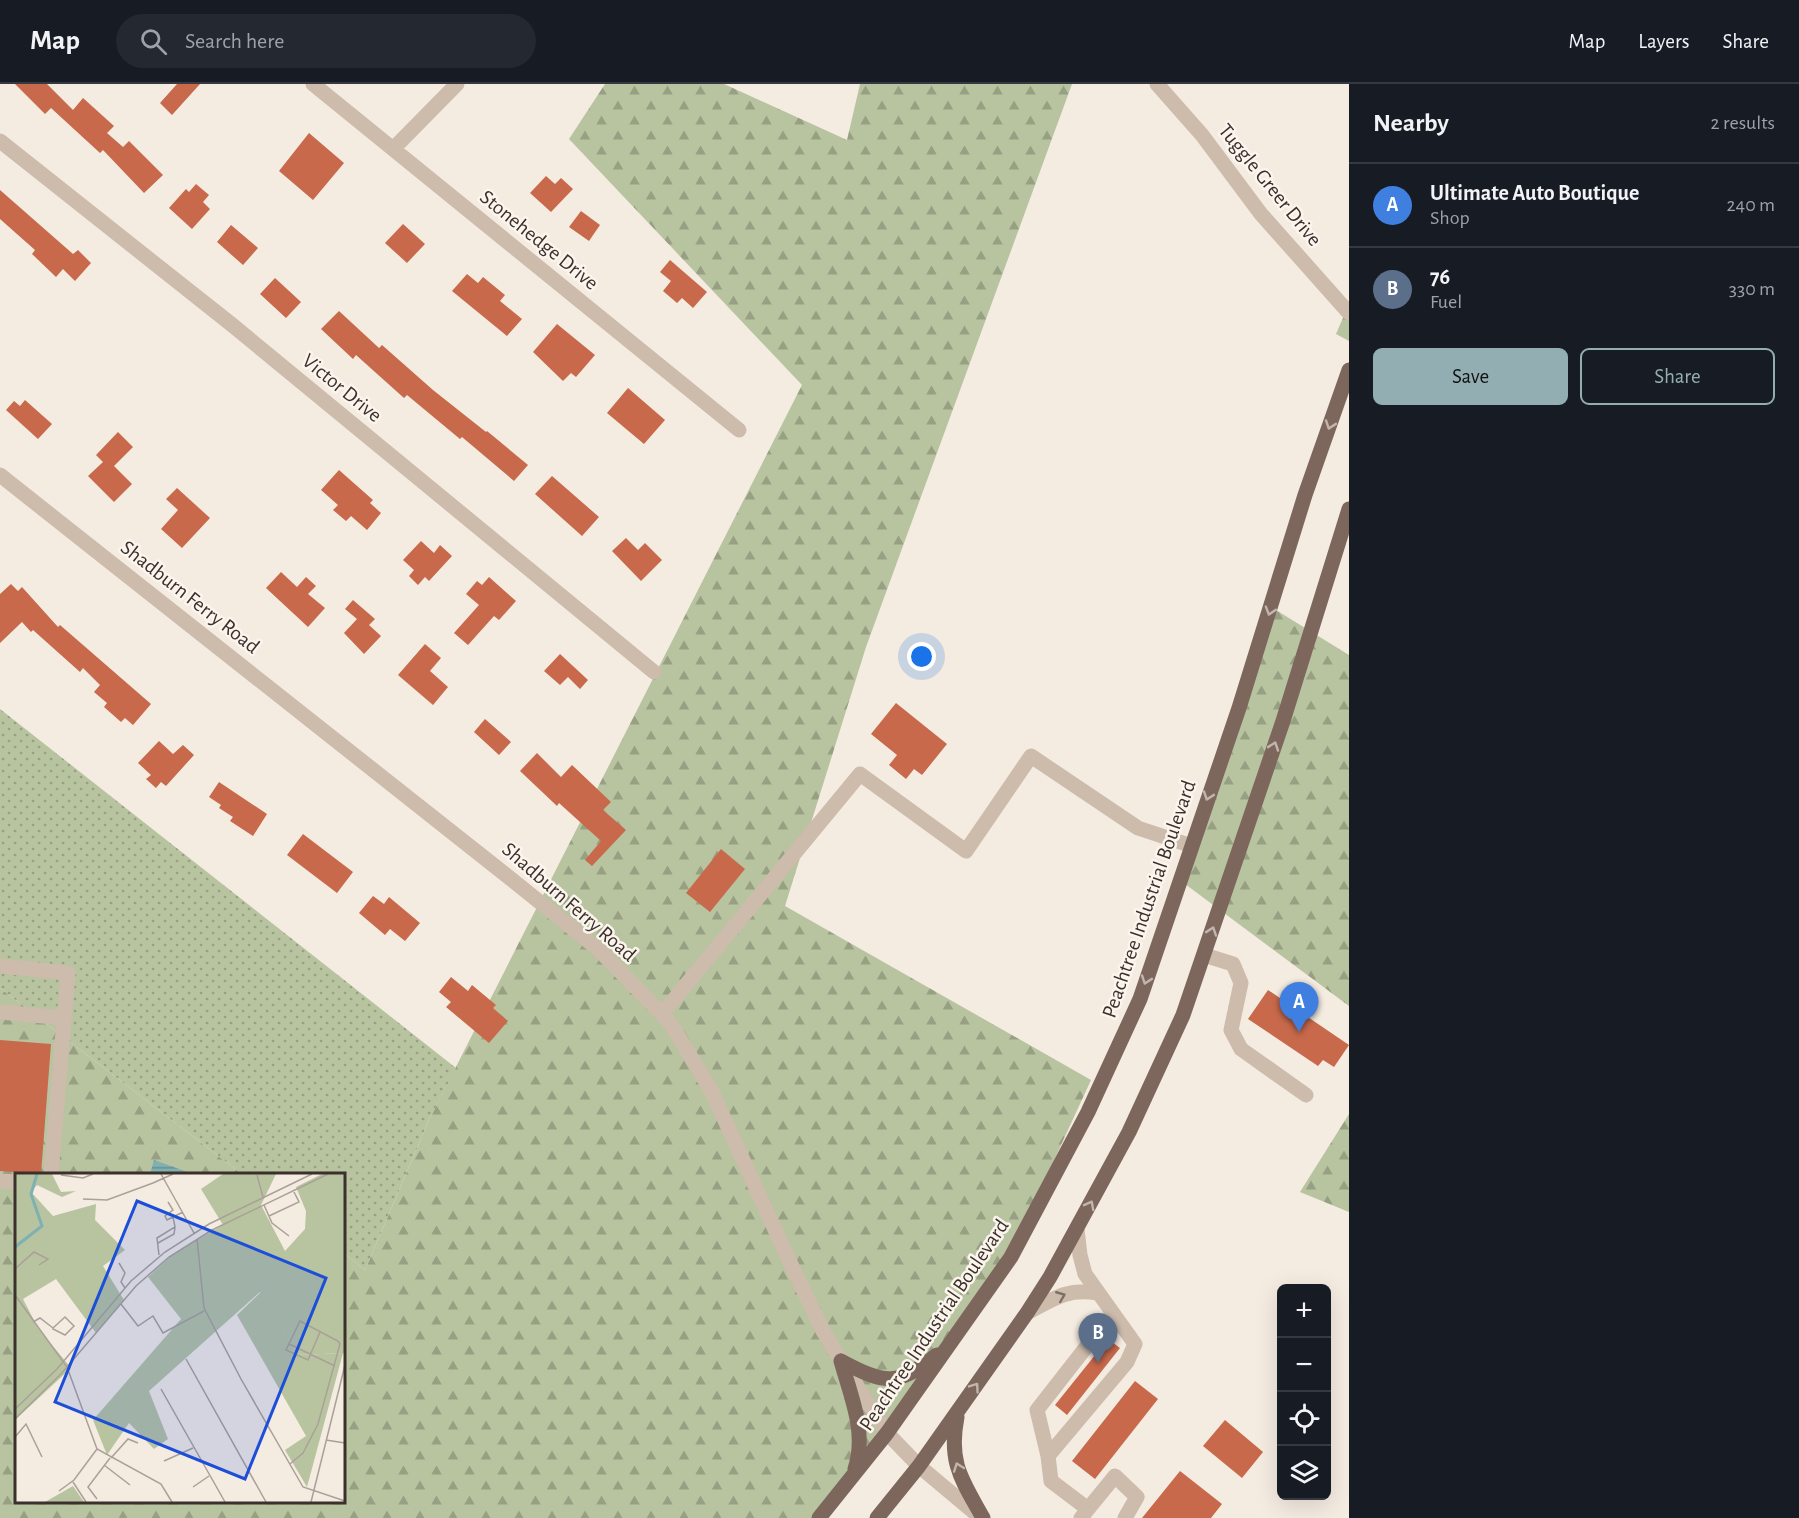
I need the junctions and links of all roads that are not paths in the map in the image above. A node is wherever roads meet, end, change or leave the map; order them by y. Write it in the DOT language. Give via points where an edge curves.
graph roads {
  1 [pos="313,84"];
  2 [pos="457,84"];
  3 [pos="1157,84"];
  4 [pos="0,141"];
  5 [pos="393,149"];
  6 [pos="1349,313"];
  7 [pos="1349,370"];
  8 [pos="739,430"];
  9 [pos="0,475"];
  10 [pos="1349,509"];
  11 [pos="654,672"];
  12 [pos="1192,846"];
  13 [pos="1203,955"];
  14 [pos="0,966"];
  15 [pos="0,1012"];
  16 [pos="662,1014"];
  17 [pos="64,1018"];
  18 [pos="1306,1095"];
  19 [pos="51,1173"];
  20 [pos="0,1181"];
  21 [pos="15,1182"];
  22 [pos="1077,1229"];
  23 [pos="1097,1293"];
  24 [pos="1027,1313"];
  25 [pos="1112,1314"];
  26 [pos="952,1344"];
  27 [pos="841,1361"];
  28 [pos="958,1411"];
  29 [pos="887,1433"];
  30 [pos="1048,1456"];
  31 [pos="919,1466"];
  32 [pos="850,1479"];
  33 [pos="1084,1514"];
  34 [pos="819,1518"];
  35 [pos="878,1518"];
  36 [pos="982,1518"];
  37 [pos="1125,1518"];
  1 -- 5 [label="street, Stonehedge Drive"];
  2 -- 5 [label="street"];
  3 -- 6 [label="street, Tuggle Greer Drive" via="1203,135 1261,214"];
  4 -- 11 [label="street, Victor Drive" via="231,324"];
  5 -- 8 [label="street, Stonehedge Drive"];
  7 -- 12 [label="main road, Peachtree Industrial Boulevard, one-way"];
  9 -- 16 [label="street, Shadburn Ferry Road" via="507,874 598,949"];
  13 -- 10 [label="main road, one-way" via="1287,710"];
  12 -- 16 [label="street" via="1138,828 1031,756 966,851 860,774"];
  12 -- 26 [label="main road, Peachtree Industrial Boulevard, one-way" via="1140,999 1088,1112 1011,1257"];
  13 -- 18 [label="street" via="1233,964 1241,983 1232,1030 1241,1049"];
  22 -- 13 [label="main road, one-way" via="1139,1111 1183,1015"];
  14 -- 17 [label="street" via="68,973"];
  15 -- 17 [label="street"];
  16 -- 27 [label="street, Shadburn Ferry Road" via="711,1090 823,1331"];
  17 -- 19 [label="street"];
  20 -- 21 [label="street"];
  22 -- 23 [label="street" via="1085,1274"];
  22 -- 24 [label="main road"];
  24 -- 23 [label="street, one-way" via="1062,1294 1080,1290"];
  23 -- 25 [label="street"];
  28 -- 24 [label="main road, one-way"];
  25 -- 30 [label="street" via="1037,1410"];
  25 -- 30 [label="street" via="1135,1344 1127,1362"];
  26 -- 27 [label="main road" via="918,1370 886,1380"];
  26 -- 29 [label="main road, Peachtree Industrial Boulevard"];
  27 -- 29 [label="street, Shadburn Ferry Road"];
  27 -- 32 [label="main road" via="859,1421 860,1448"];
  28 -- 31 [label="main road"];
  36 -- 28 [label="main road, one-way" via="955,1461 953,1437"];
  29 -- 31 [label="street, Shadburn Ferry Road"];
  29 -- 32 [label="main road, Peachtree Industrial Boulevard"];
  30 -- 33 [label="street" via="1051,1481"];
  31 -- 35 [label="main road"];
  31 -- 36 [label="street, Shadburn Ferry Road"];
  32 -- 34 [label="main road, Peachtree Industrial Boulevard"];
  33 -- 37 [label="street" via="1115,1476 1137,1497"];
}
